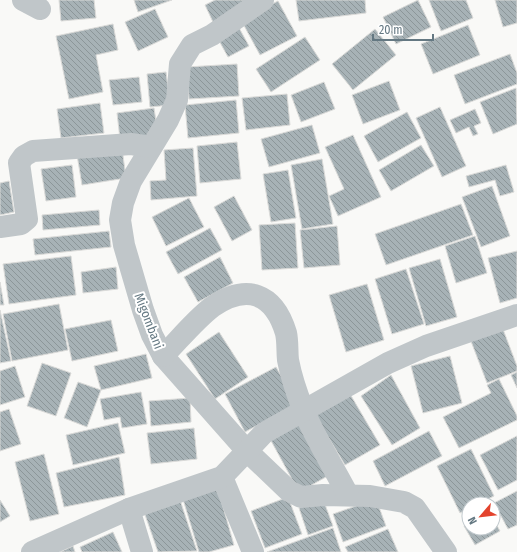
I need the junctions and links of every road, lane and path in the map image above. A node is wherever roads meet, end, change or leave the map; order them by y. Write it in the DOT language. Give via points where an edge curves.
graph roads {
  1 [pos="263,0"];
  2 [pos="151,147"];
  3 [pos="0,227"];
  4 [pos="517,315"];
  5 [pos="163,356"];
  6 [pos="303,410"];
  7 [pos="247,451"];
  8 [pos="222,477"];
  9 [pos="348,495"];
  10 [pos="129,509"];
  11 [pos="32,552"];
  12 [pos="142,552"];
  13 [pos="253,552"];
  14 [pos="446,552"];
  1 -- 2 [label="street, Migombani" via="212,35 192,45 180,64 177,100"];
  2 -- 3 [label="street" via="130,144 32,151 18,163 27,219 21,224"];
  2 -- 5 [label="street, Migombani" via="131,181 120,220 124,245 143,310"];
  4 -- 6 [label="street" via="405,354"];
  5 -- 6 [label="street" via="214,306 242,295 254,294 267,299 274,306 285,331 288,362"];
  5 -- 7 [label="street, Migombani"];
  6 -- 7 [label="street" via="264,432"];
  6 -- 9 [label="street"];
  7 -- 8 [label="street"];
  7 -- 9 [label="street, Migombani" via="295,495"];
  8 -- 10 [label="street"];
  8 -- 13 [label="street"];
  9 -- 14 [label="street, Migombani" via="391,499 415,508"];
  10 -- 11 [label="street"];
  10 -- 12 [label="street"];
}
